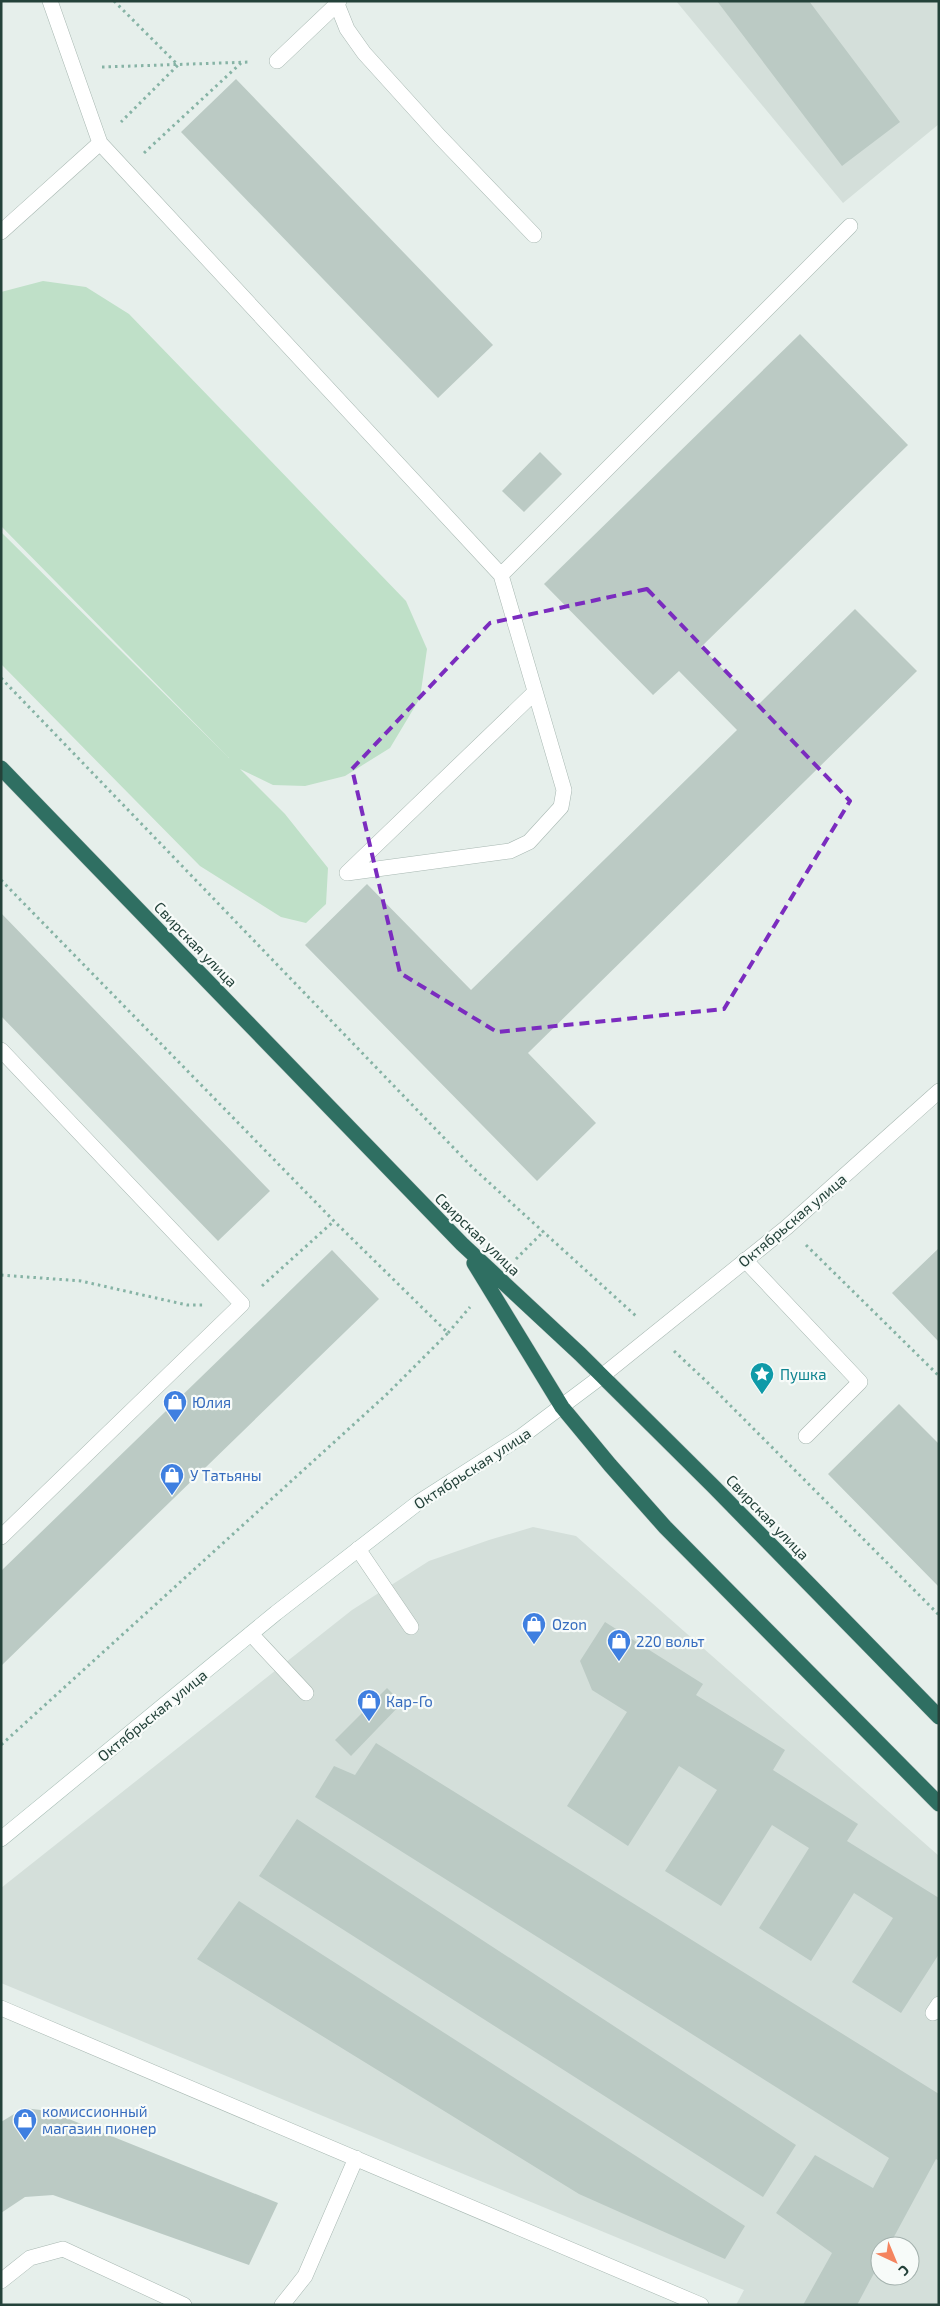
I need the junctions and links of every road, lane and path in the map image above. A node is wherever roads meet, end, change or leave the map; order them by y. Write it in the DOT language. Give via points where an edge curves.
graph roads {
  1 [pos="50,1"];
  2 [pos="114,1"];
  3 [pos="338,3"];
  4 [pos="277,61"];
  5 [pos="241,62"];
  6 [pos="178,65"];
  7 [pos="74,68"];
  8 [pos="100,143"];
  9 [pos="125,170"];
  10 [pos="850,226"];
  11 [pos="1,232"];
  12 [pos="534,235"];
  13 [pos="500,575"];
  14 [pos="1,678"];
  15 [pos="535,692"];
  16 [pos="1,768"];
  17 [pos="1,1050"];
  18 [pos="939,1091"];
  19 [pos="334,1221"];
  20 [pos="787,1226"];
  21 [pos="462,1244"];
  22 [pos="745,1260"];
  23 [pos="1,1275"];
  24 [pos="242,1304"];
  25 [pos="655,1333"];
  26 [pos="602,1376"];
  27 [pos="939,1376"];
  28 [pos="562,1407"];
  29 [pos="806,1436"];
  30 [pos="1,1537"];
  31 [pos="358,1549"];
  32 [pos="939,1615"];
  33 [pos="411,1627"];
  34 [pos="251,1634"];
  35 [pos="306,1693"];
  36 [pos="939,1717"];
  37 [pos="939,1804"];
  38 [pos="1,1839"];
  39 [pos="1,2008"];
  40 [pos="356,2158"];
  41 [pos="1,2280"];
  42 [pos="184,2305"];
  43 [pos="282,2305"];
  44 [pos="701,2305"];
  1 -- 7 [label="main road"];
  2 -- 6 [label="path"];
  3 -- 4 [label="main road"];
  3 -- 12 [label="main road" via="347,29 364,53"];
  4 -- 5 [label="path"];
  5 -- 6 [label="path"];
  5 -- 9 [label="path"];
  6 -- 7 [label="path"];
  6 -- 8 [label="path"];
  7 -- 8 [label="main road"];
  8 -- 9 [label="main road"];
  8 -- 11 [label="main road"];
  9 -- 13 [label="main road"];
  10 -- 13 [label="main road"];
  13 -- 15 [label="main road"];
  14 -- 25 [label="path" via="473,1168"];
  15 -- 15 [label="main road" via="564,790 561,807 529,842 510,851 347,873"];
  16 -- 21 [label="highway, Свирская улица"];
  17 -- 24 [label="main road"];
  18 -- 20 [label="main road, Октябрьская улица"];
  19 -- 24 [label="path"];
  20 -- 22 [label="main road, Октябрьская улица"];
  20 -- 27 [label="path"];
  21 -- 26 [label="highway, Свирская улица"];
  21 -- 28 [label="highway"];
  22 -- 25 [label="main road, Октябрьская улица"];
  22 -- 29 [label="main road" via="860,1382"];
  23 -- 24 [label="path" via="81,1281 187,1305"];
  24 -- 30 [label="main road"];
  25 -- 26 [label="main road, Октябрьская улица"];
  25 -- 32 [label="path"];
  26 -- 28 [label="main road, Октябрьская улица"];
  26 -- 36 [label="highway, Свирская улица"];
  28 -- 31 [label="main road, Октябрьская улица" via="419,1502"];
  28 -- 37 [label="highway" via="665,1527"];
  31 -- 33 [label="main road"];
  31 -- 34 [label="main road, Октябрьская улица"];
  34 -- 35 [label="main road"];
  34 -- 38 [label="main road, Октябрьская улица"];
  39 -- 40 [label="main road"];
  40 -- 43 [label="main road" via="305,2276"];
  40 -- 44 [label="main road"];
  41 -- 42 [label="main road" via="30,2258 63,2249"];
}
